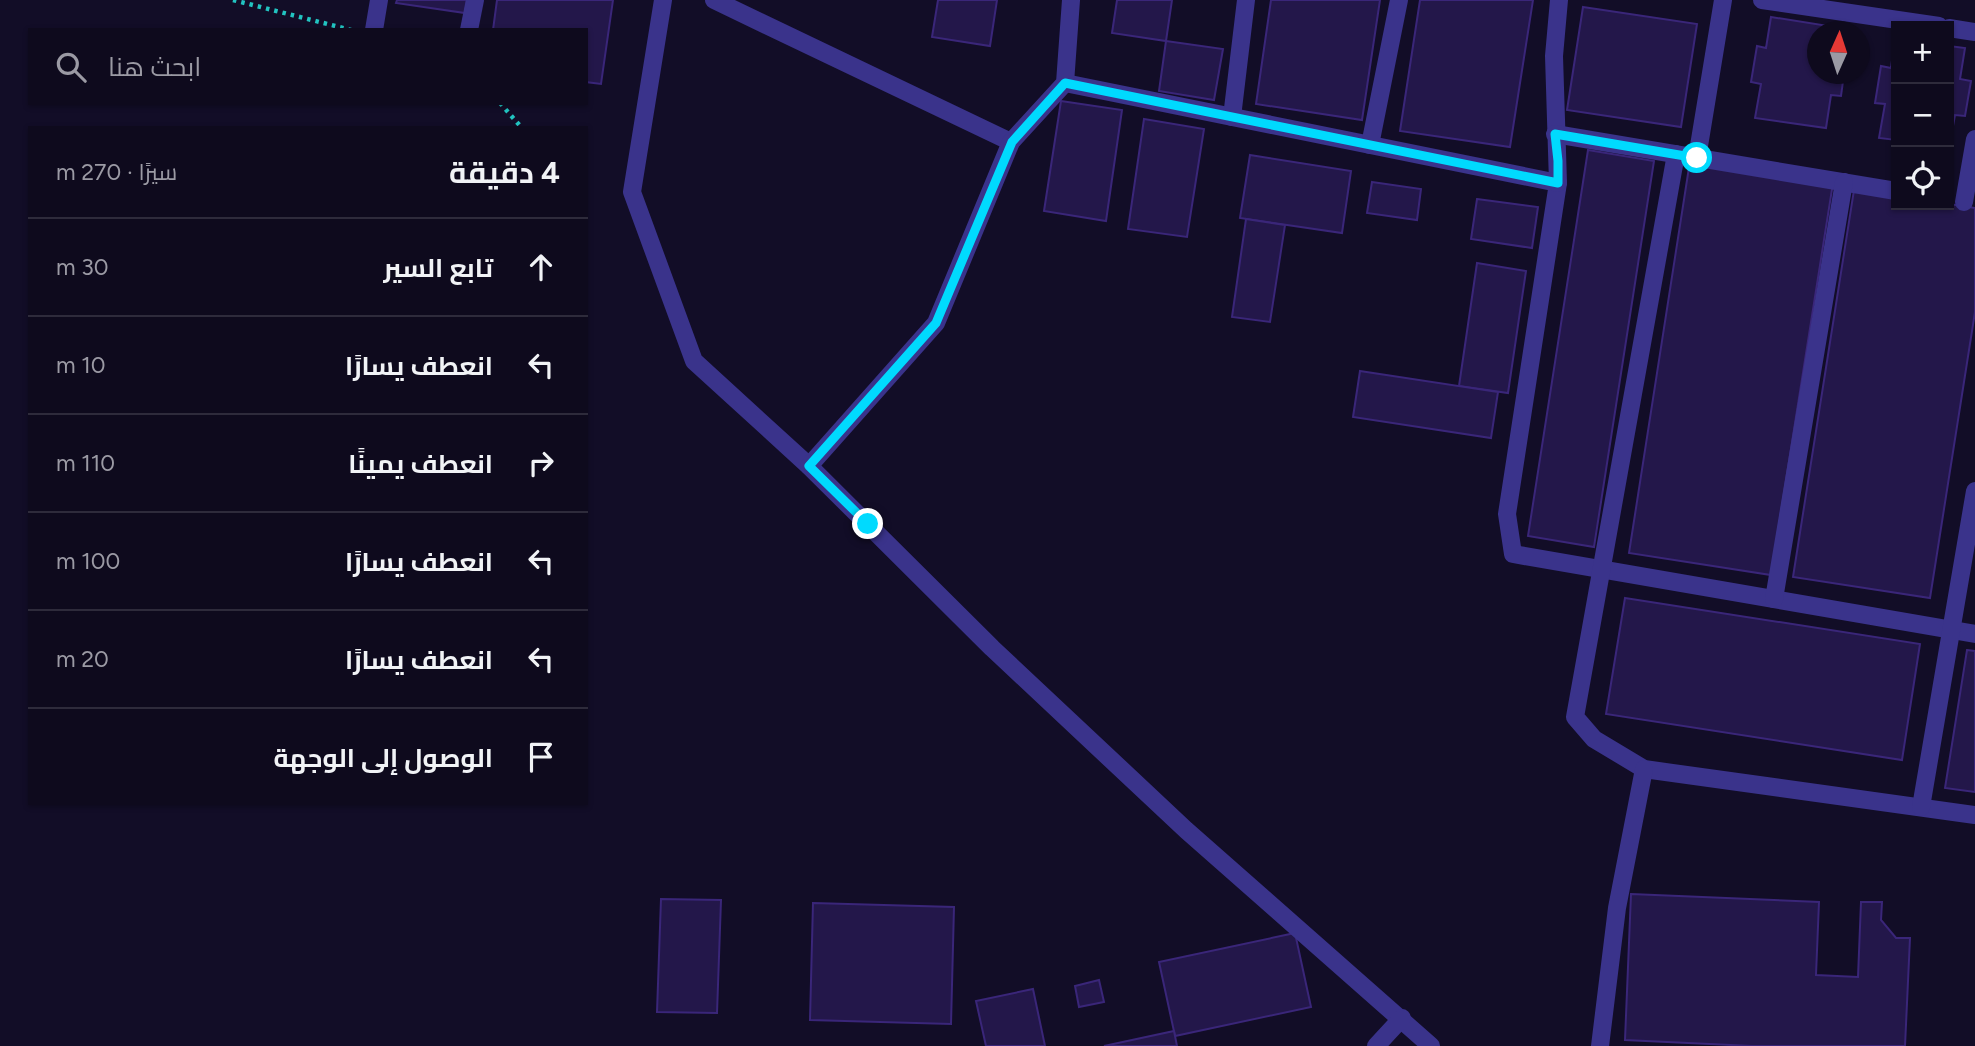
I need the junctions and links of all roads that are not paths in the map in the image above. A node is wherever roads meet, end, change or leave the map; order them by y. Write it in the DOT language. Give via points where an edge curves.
graph roads {
  1 [pos="379,0"];
  2 [pos="475,0"];
  3 [pos="663,0"];
  4 [pos="714,0"];
  5 [pos="1071,0"];
  6 [pos="1246,0"];
  7 [pos="1399,0"];
  8 [pos="1559,0"];
  9 [pos="1723,0"];
  10 [pos="1762,0"];
  11 [pos="1905,21"];
  12 [pos="374,28"];
  13 [pos="469,28"];
  14 [pos="1954,29"];
  15 [pos="1975,32"];
  16 [pos="1065,83"];
  17 [pos="1232,117"];
  18 [pos="1555,134"];
  19 [pos="1975,139"];
  20 [pos="1012,142"];
  21 [pos="1370,145"];
  22 [pos="1676,154"];
  23 [pos="1697,158"];
  24 [pos="1558,183"];
  25 [pos="1844,183"];
  26 [pos="1891,190"];
  27 [pos="1963,202"];
  28 [pos="809,466"];
  29 [pos="1975,491"];
  30 [pos="1603,569"];
  31 [pos="1774,599"];
  32 [pos="1952,630"];
  33 [pos="1975,634"];
  34 [pos="1644,769"];
  35 [pos="1921,807"];
  36 [pos="1975,815"];
  37 [pos="1402,1018"];
  38 [pos="1376,1046"];
  39 [pos="1431,1046"];
  40 [pos="1601,1046"];
  1 -- 12 [label="street"];
  2 -- 13 [label="street"];
  3 -- 28 [label="street" via="632,192 694,361"];
  4 -- 20 [label="street"];
  5 -- 16 [label="street"];
  6 -- 17 [label="street"];
  7 -- 21 [label="street"];
  8 -- 18 [label="street"];
  9 -- 23 [label="street"];
  10 -- 11 [label="street"];
  14 -- 15 [label="street"];
  16 -- 17 [label="street"];
  16 -- 20 [label="street"];
  17 -- 21 [label="street"];
  18 -- 22 [label="street"];
  18 -- 24 [label="street"];
  19 -- 27 [label="street"];
  20 -- 28 [label="street" via="936,323"];
  21 -- 24 [label="street"];
  22 -- 23 [label="street"];
  22 -- 30 [label="street"];
  23 -- 25 [label="street"];
  24 -- 30 [label="street" via="1507,514 1513,554"];
  25 -- 26 [label="street"];
  25 -- 31 [label="street"];
  28 -- 37 [label="street" via="992,648 1186,830"];
  29 -- 32 [label="street"];
  30 -- 31 [label="street"];
  30 -- 34 [label="street" via="1575,717 1594,739"];
  31 -- 32 [label="street"];
  32 -- 33 [label="street"];
  32 -- 35 [label="street"];
  34 -- 35 [label="street"];
  34 -- 40 [label="street" via="1617,908"];
  35 -- 36 [label="street"];
  37 -- 38 [label="street"];
  37 -- 39 [label="street"];
}
